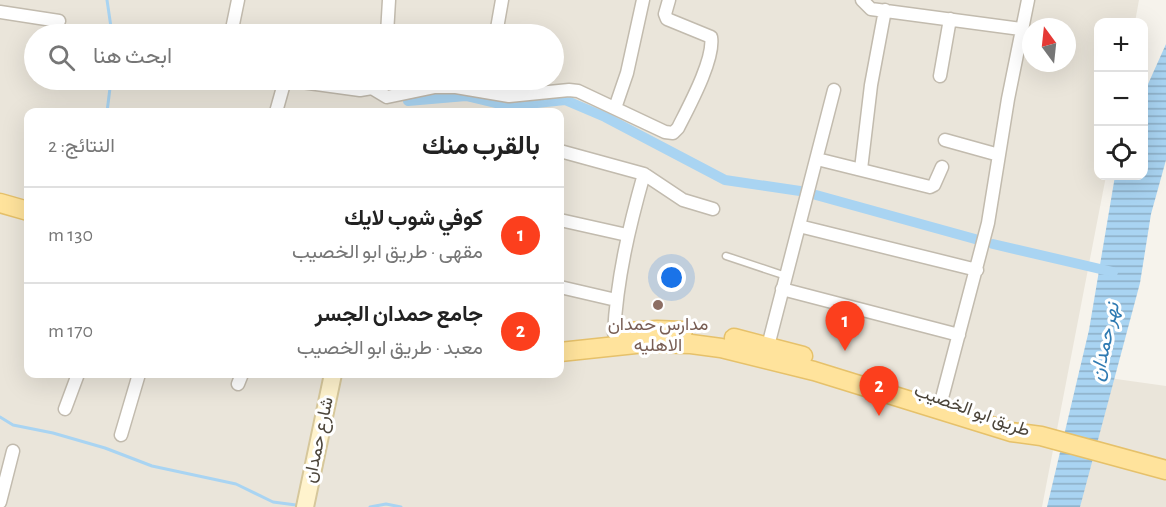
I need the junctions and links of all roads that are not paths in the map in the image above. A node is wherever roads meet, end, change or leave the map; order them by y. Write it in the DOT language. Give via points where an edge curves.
graph roads {
  1 [pos="238,0"];
  2 [pos="389,0"];
  3 [pos="502,0"];
  4 [pos="643,0"];
  5 [pos="669,0"];
  6 [pos="861,0"];
  7 [pos="1028,0"];
  8 [pos="885,10"];
  9 [pos="0,12"];
  10 [pos="950,19"];
  11 [pos="59,21"];
  12 [pos="233,24"];
  13 [pos="388,24"];
  14 [pos="498,24"];
  15 [pos="1021,29"];
  16 [pos="940,76"];
  17 [pos="283,90"];
  18 [pos="381,90"];
  19 [pos="421,90"];
  20 [pos="495,90"];
  21 [pos="834,90"];
  22 [pos="277,108"];
  23 [pos="615,108"];
  24 [pos="945,140"];
  25 [pos="564,152"];
  26 [pos="999,155"];
  27 [pos="817,159"];
  28 [pos="942,167"];
  29 [pos="861,169"];
  30 [pos="644,174"];
  31 [pos="0,190"];
  32 [pos="24,196"];
  33 [pos="0,203"];
  34 [pos="24,209"];
  35 [pos="713,209"];
  36 [pos="564,221"];
  37 [pos="799,226"];
  38 [pos="627,235"];
  39 [pos="726,256"];
  40 [pos="977,270"];
  41 [pos="786,276"];
  42 [pos="564,288"];
  43 [pos="782,289"];
  44 [pos="616,300"];
  45 [pos="614,333"];
  46 [pos="959,335"];
  47 [pos="564,339"];
  48 [pos="768,346"];
  49 [pos="564,352"];
  50 [pos="815,366"];
  51 [pos="77,378"];
  52 [pos="138,378"];
  53 [pos="332,378"];
  54 [pos="942,398"];
  55 [pos="65,409"];
  56 [pos="121,435"];
  57 [pos="1041,436"];
  58 [pos="13,451"];
  59 [pos="1122,458"];
  60 [pos="1166,458"];
  61 [pos="1166,470"];
  62 [pos="0,502"];
  63 [pos="305,507"];
  1 -- 12 [label="street"];
  2 -- 13 [label="street"];
  3 -- 14 [label="street"];
  4 -- 23 [label="street"];
  5 -- 23 [label="street" via="667,19 711,38 712,43 704,73 678,129 665,132"];
  6 -- 8 [label="street" via="871,9"];
  7 -- 15 [label="street"];
  8 -- 10 [label="street"];
  8 -- 29 [label="street"];
  9 -- 11 [label="street"];
  10 -- 15 [label="street"];
  10 -- 16 [label="street"];
  15 -- 26 [label="street"];
  17 -- 22 [label="street"];
  18 -- 19 [label="street" via="387,97"];
  20 -- 23 [label="street" via="509,96 578,91"];
  21 -- 27 [label="street"];
  24 -- 26 [label="street"];
  25 -- 30 [label="street"];
  26 -- 40 [label="street"];
  27 -- 29 [label="street"];
  27 -- 37 [label="street"];
  28 -- 29 [label="street" via="930,187"];
  30 -- 35 [label="street" via="683,200"];
  30 -- 38 [label="street"];
  31 -- 32 [label="main road"];
  33 -- 34 [label="main road"];
  36 -- 38 [label="street"];
  37 -- 40 [label="street"];
  37 -- 41 [label="street"];
  38 -- 44 [label="street"];
  39 -- 41 [label="lane"];
  40 -- 46 [label="street"];
  41 -- 43 [label="street"];
  42 -- 44 [label="street"];
  43 -- 46 [label="street"];
  43 -- 48 [label="street"];
  44 -- 45 [label="street"];
  45 -- 47 [label="main road, طريق ابو الخصيب"];
  45 -- 48 [label="main road, طريق ابو الخصيب" via="686,331"];
  46 -- 54 [label="street"];
  48 -- 50 [label="main road, طريق ابو الخصيب"];
  49 -- 50 [label="main road, طريق ابو الخصيب" via="645,342 684,343"];
  50 -- 54 [label="main road, طريق ابو الخصيب"];
  50 -- 57 [label="main road, طريق ابو الخصيب" via="1011,432"];
  51 -- 55 [label="street"];
  52 -- 56 [label="street"];
  53 -- 63 [label="main road, شارع حمدان"];
  54 -- 57 [label="main road, طريق ابو الخصيب" via="1014,422"];
  57 -- 59 [label="main road"];
  58 -- 62 [label="street"];
  59 -- 60 [label="main road"];
  59 -- 61 [label="main road"];
}
